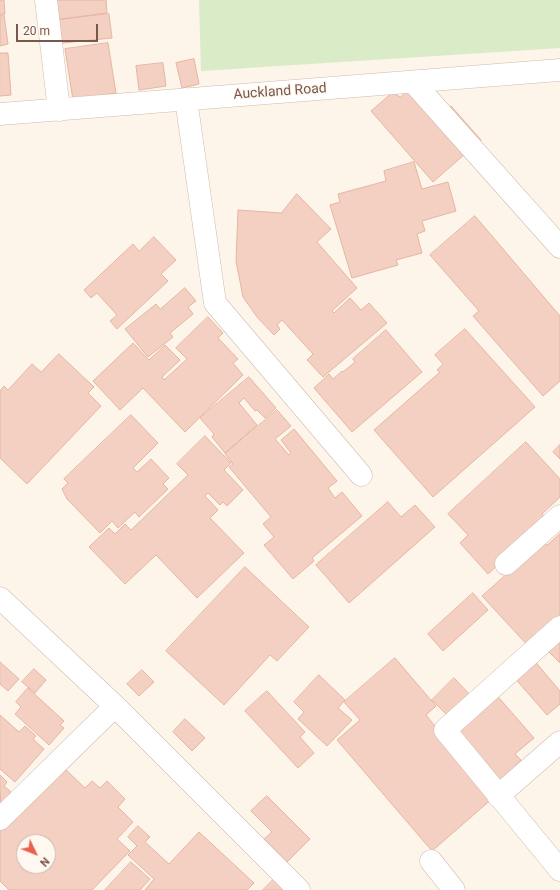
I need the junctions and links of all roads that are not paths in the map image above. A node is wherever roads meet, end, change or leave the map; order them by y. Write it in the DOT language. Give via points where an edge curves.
graph roads {
  1 [pos="46,0"];
  2 [pos="560,70"];
  3 [pos="413,82"];
  4 [pos="186,99"];
  5 [pos="59,110"];
  6 [pos="0,114"];
  7 [pos="560,247"];
  8 [pos="360,475"];
  9 [pos="560,516"];
  10 [pos="506,564"];
  11 [pos="0,598"];
  12 [pos="560,627"];
  13 [pos="115,706"];
  14 [pos="560,742"];
  15 [pos="498,796"];
  16 [pos="0,819"];
  17 [pos="431,861"];
  18 [pos="560,870"];
  19 [pos="299,890"];
  20 [pos="454,890"];
  1 -- 5 [label="street"];
  2 -- 3 [label="street, Auckland Road"];
  3 -- 4 [label="street, Auckland Road"];
  3 -- 7 [label="street"];
  4 -- 5 [label="street, Auckland Road"];
  4 -- 8 [label="street" via="215,303"];
  5 -- 6 [label="street, Auckland Road"];
  9 -- 10 [label="street"];
  11 -- 13 [label="street"];
  12 -- 15 [label="street" via="445,730"];
  13 -- 16 [label="street"];
  13 -- 19 [label="street"];
  14 -- 15 [label="street"];
  15 -- 18 [label="street"];
  17 -- 20 [label="street"];
}
